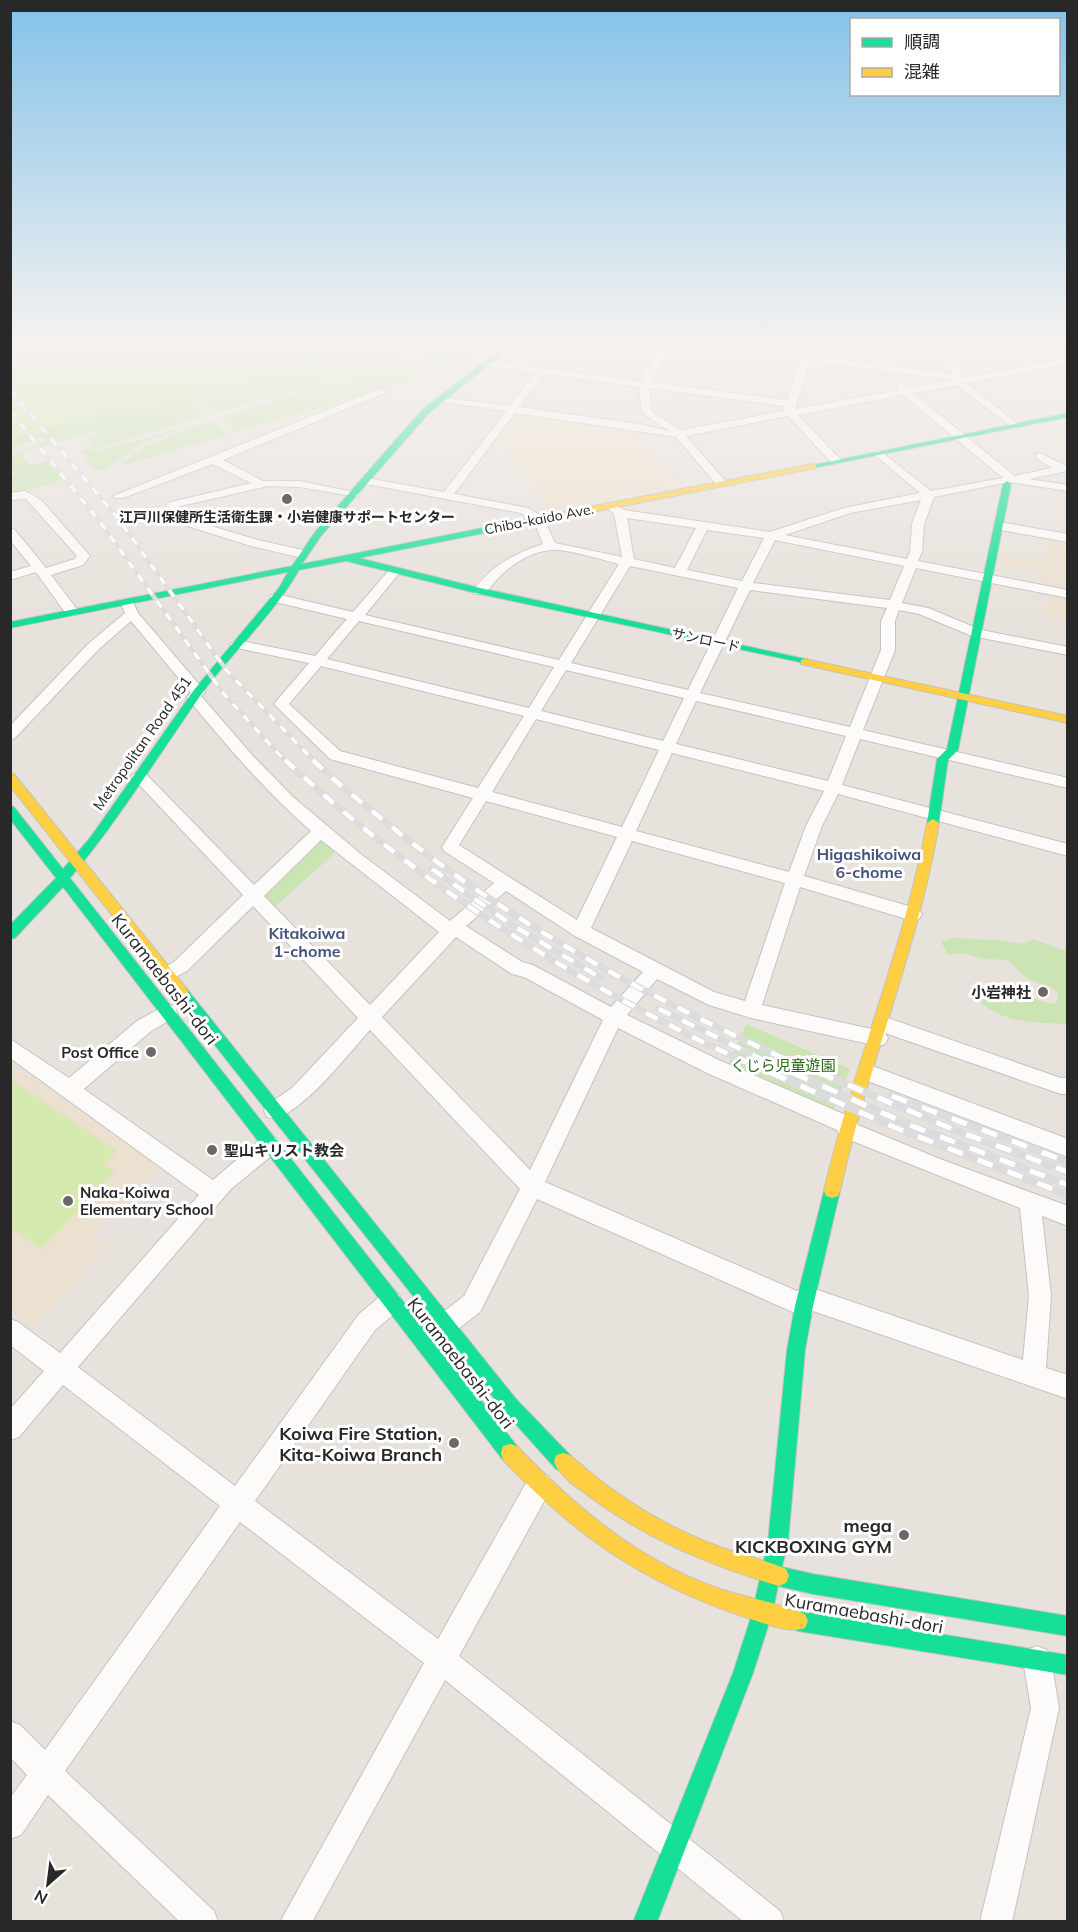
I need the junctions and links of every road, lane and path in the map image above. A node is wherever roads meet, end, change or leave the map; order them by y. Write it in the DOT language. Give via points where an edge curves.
graph roads {
  1 [pos="280,432"];
  2 [pos="408,432"];
  3 [pos="495,432"];
  4 [pos="666,432"];
  5 [pos="675,432"];
  6 [pos="686,432"];
  7 [pos="811,432"];
  8 [pos="952,432"];
  9 [pos="983,432"];
  10 [pos="678,434"];
  11 [pos="958,437"];
  12 [pos="879,453"];
  13 [pos="1040,456"];
  14 [pos="214,460"];
  15 [pos="836,461"];
  16 [pos="1065,468"];
  17 [pos="366,481"];
  18 [pos="1011,481"];
  19 [pos="261,484"];
  20 [pos="722,484"];
  21 [pos="1068,488"];
  22 [pos="354,495"];
  23 [pos="929,495"];
  24 [pos="119,496"];
  25 [pos="10,497"];
  26 [pos="446,497"];
  27 [pos="615,509"];
  28 [pos="539,519"];
  29 [pos="703,525"];
  30 [pos="999,526"];
  31 [pos="10,532"];
  32 [pos="771,536"];
  33 [pos="1068,538"];
  34 [pos="550,546"];
  35 [pos="303,554"];
  36 [pos="346,558"];
  37 [pos="627,561"];
  38 [pos="912,563"];
  39 [pos="296,567"];
  40 [pos="42,570"];
  41 [pos="395,571"];
  42 [pos="680,571"];
  43 [pos="697,575"];
  44 [pos="10,576"];
  45 [pos="989,578"];
  46 [pos="747,586"];
  47 [pos="480,591"];
  48 [pos="689,592"];
  49 [pos="1068,594"];
  50 [pos="276,598"];
  51 [pos="894,605"];
  52 [pos="129,607"];
  53 [pos="72,612"];
  54 [pos="593,616"];
  55 [pos="356,617"];
  56 [pos="10,625"];
  57 [pos="977,633"];
  58 [pos="717,642"];
  59 [pos="237,644"];
  60 [pos="1068,651"];
  61 [pos="319,662"];
  62 [pos="562,666"];
  63 [pos="877,678"];
  64 [pos="196,695"];
  65 [pos="693,696"];
  66 [pos="963,697"];
  67 [pos="533,714"];
  68 [pos="1068,720"];
  69 [pos="855,734"];
  70 [pos="10,735"];
  71 [pos="669,748"];
  72 [pos="948,755"];
  73 [pos="139,776"];
  74 [pos="10,777"];
  75 [pos="1068,783"];
  76 [pos="832,788"];
  77 [pos="482,795"];
  78 [pos="10,810"];
  79 [pos="934,814"];
  80 [pos="321,830"];
  81 [pos="627,835"];
  82 [pos="1068,850"];
  83 [pos="77,861"];
  84 [pos="64,877"];
  85 [pos="794,879"];
  86 [pos="506,884"];
  87 [pos="255,896"];
  88 [pos="913,914"];
  89 [pos="453,929"];
  90 [pos="581,931"];
  91 [pos="10,934"];
  92 [pos="654,970"];
  93 [pos="168,974"];
  94 [pos="751,1010"];
  95 [pos="168,1012"];
  96 [pos="613,1018"];
  97 [pos="370,1019"];
  98 [pos="880,1030"];
  99 [pos="10,1047"];
  100 [pos="867,1072"];
  101 [pos="1068,1086"];
  102 [pos="70,1089"];
  103 [pos="274,1111"];
  104 [pos="848,1127"];
  105 [pos="269,1145"];
  106 [pos="1068,1148"];
  107 [pos="532,1187"];
  108 [pos="214,1193"];
  109 [pos="1030,1202"];
  110 [pos="1068,1216"];
  111 [pos="805,1301"];
  112 [pos="391,1302"];
  113 [pos="446,1324"];
  114 [pos="10,1330"];
  115 [pos="61,1368"];
  116 [pos="1034,1376"];
  117 [pos="1068,1387"];
  118 [pos="10,1428"];
  119 [pos="539,1485"];
  120 [pos="238,1502"];
  121 [pos="772,1575"];
  122 [pos="762,1614"];
  123 [pos="1068,1626"];
  124 [pos="442,1660"];
  125 [pos="1037,1660"];
  126 [pos="1068,1665"];
  127 [pos="10,1735"];
  128 [pos="46,1773"];
  129 [pos="10,1824"];
  130 [pos="674,1847"];
  131 [pos="203,1922"];
  132 [pos="295,1922"];
  133 [pos="645,1922"];
  134 [pos="769,1922"];
  135 [pos="996,1922"];
  1 -- 14 [label="street"];
  2 -- 17 [label="main road, Metropolitan Road 451"];
  3 -- 26 [label="street"];
  4 -- 10 [label="street"];
  5 -- 10 [label="street"];
  6 -- 10 [label="street"];
  7 -- 15 [label="street"];
  8 -- 11 [label="street"];
  9 -- 11 [label="main road, Chiba-kaido Ave."];
  10 -- 20 [label="street"];
  11 -- 12 [label="main road, Chiba-kaido Ave."];
  11 -- 18 [label="street"];
  12 -- 15 [label="main road, Chiba-kaido Ave."];
  12 -- 23 [label="street"];
  13 -- 16 [label="street"];
  14 -- 19 [label="street"];
  14 -- 24 [label="street"];
  15 -- 20 [label="main road, Chiba-kaido Ave."];
  16 -- 18 [label="street"];
  17 -- 22 [label="main road, Metropolitan Road 451"];
  17 -- 26 [label="street"];
  18 -- 21 [label="street"];
  18 -- 23 [label="street"];
  18 -- 30 [label="main road"];
  19 -- 22 [label="street" via="299,484"];
  19 -- 35 [label="street" via="171,505 172,511 166,516"];
  20 -- 27 [label="main road, Chiba-kaido Ave."];
  22 -- 35 [label="main road, Metropolitan Road 451"];
  23 -- 32 [label="street" via="848,510"];
  23 -- 38 [label="street" via="918,524"];
  25 -- 40 [label="street" via="29,496 84,556 78,562"];
  26 -- 28 [label="street" via="524,510"];
  27 -- 28 [label="main road, Chiba-kaido Ave."];
  27 -- 29 [label="street"];
  27 -- 37 [label="street"];
  28 -- 34 [label="street"];
  28 -- 36 [label="main road, Chiba-kaido Ave."];
  29 -- 32 [label="street"];
  29 -- 42 [label="street"];
  30 -- 33 [label="street"];
  30 -- 45 [label="main road"];
  31 -- 40 [label="street"];
  32 -- 38 [label="street"];
  32 -- 46 [label="street"];
  34 -- 37 [label="street"];
  34 -- 47 [label="street" via="496,569"];
  35 -- 39 [label="main road, Metropolitan Road 451"];
  36 -- 39 [label="main road, Chiba-kaido Ave."];
  36 -- 41 [label="main road, サンロード"];
  37 -- 42 [label="street"];
  37 -- 54 [label="street"];
  38 -- 45 [label="street"];
  38 -- 51 [label="street"];
  39 -- 50 [label="main road, Metropolitan Road 451"];
  39 -- 52 [label="main road, Chiba-kaido Ave."];
  40 -- 44 [label="street"];
  40 -- 53 [label="street"];
  41 -- 47 [label="main road, サンロード"];
  41 -- 55 [label="street"];
  42 -- 43 [label="street"];
  43 -- 46 [label="street"];
  43 -- 48 [label="street"];
  45 -- 49 [label="street"];
  45 -- 57 [label="main road"];
  46 -- 51 [label="street"];
  46 -- 58 [label="street"];
  47 -- 54 [label="main road, サンロード"];
  50 -- 55 [label="street"];
  50 -- 59 [label="main road, Metropolitan Road 451"];
  51 -- 57 [label="street" via="923,611"];
  51 -- 63 [label="street" via="888,621 888,650"];
  52 -- 53 [label="main road, Chiba-kaido Ave."];
  52 -- 64 [label="street"];
  52 -- 70 [label="street"];
  53 -- 56 [label="main road, Chiba-kaido Ave."];
  54 -- 58 [label="main road, サンロード"];
  54 -- 62 [label="street"];
  55 -- 61 [label="street"];
  55 -- 62 [label="street"];
  57 -- 60 [label="street"];
  57 -- 66 [label="main road"];
  58 -- 63 [label="main road, サンロード"];
  58 -- 65 [label="street"];
  59 -- 61 [label="street"];
  59 -- 64 [label="main road, Metropolitan Road 451"];
  61 -- 67 [label="street"];
  61 -- 77 [label="street" via="281,704 335,755"];
  62 -- 65 [label="street"];
  62 -- 67 [label="street"];
  63 -- 66 [label="main road, サンロード"];
  63 -- 69 [label="street"];
  64 -- 73 [label="main road, Metropolitan Road 451"];
  64 -- 80 [label="street" via="266,780"];
  65 -- 69 [label="street"];
  65 -- 71 [label="street"];
  66 -- 68 [label="main road, サンロード"];
  66 -- 72 [label="main road"];
  67 -- 71 [label="street"];
  67 -- 77 [label="street"];
  69 -- 72 [label="street"];
  69 -- 76 [label="street"];
  71 -- 76 [label="street"];
  71 -- 81 [label="street"];
  72 -- 75 [label="street"];
  72 -- 79 [label="main road" via="943,759"];
  73 -- 83 [label="main road, Metropolitan Road 451"];
  73 -- 87 [label="street"];
  74 -- 83 [label="main road, Kuramaebashi-dori"];
  76 -- 79 [label="street"];
  76 -- 85 [label="street"];
  77 -- 81 [label="street"];
  77 -- 86 [label="street" via="450,847"];
  78 -- 84 [label="main road, Kuramaebashi-dori"];
  79 -- 82 [label="street"];
  79 -- 88 [label="main road"];
  80 -- 87 [label="street"];
  80 -- 89 [label="street" via="370,871"];
  81 -- 85 [label="street"];
  81 -- 90 [label="street"];
  83 -- 84 [label="main road, Metropolitan Road 451"];
  83 -- 93 [label="main road, Kuramaebashi-dori"];
  84 -- 91 [label="main road, Metropolitan Road 451"];
  84 -- 95 [label="main road, Kuramaebashi-dori"];
  85 -- 88 [label="street"];
  85 -- 94 [label="street"];
  86 -- 89 [label="street"];
  86 -- 90 [label="street"];
  87 -- 93 [label="street"];
  87 -- 97 [label="street"];
  88 -- 98 [label="main road"];
  89 -- 96 [label="street" via="518,969 527,970"];
  89 -- 97 [label="street"];
  90 -- 92 [label="street"];
  92 -- 94 [label="street" via="709,998"];
  92 -- 96 [label="street"];
  93 -- 103 [label="main road, Kuramaebashi-dori"];
  94 -- 98 [label="street"];
  95 -- 102 [label="street" via="144,1026"];
  95 -- 105 [label="main road, Kuramaebashi-dori"];
  96 -- 104 [label="street"];
  96 -- 107 [label="street"];
  97 -- 103 [label="street" via="299,1094"];
  97 -- 107 [label="street"];
  98 -- 100 [label="main road"];
  98 -- 101 [label="street"];
  99 -- 102 [label="street"];
  100 -- 104 [label="main road"];
  100 -- 106 [label="street"];
  102 -- 108 [label="street"];
  103 -- 113 [label="main road, Kuramaebashi-dori"];
  104 -- 109 [label="street" via="934,1166"];
  104 -- 111 [label="main road"];
  105 -- 108 [label="street"];
  105 -- 112 [label="main road, Kuramaebashi-dori"];
  107 -- 111 [label="street"];
  107 -- 113 [label="street" via="472,1304"];
  108 -- 115 [label="street"];
  109 -- 110 [label="street"];
  109 -- 116 [label="street" via="1040,1296"];
  111 -- 116 [label="street"];
  111 -- 121 [label="main road" via="796,1350 783,1503"];
  112 -- 119 [label="main road, Kuramaebashi-dori"];
  112 -- 120 [label="street" via="367,1322"];
  113 -- 121 [label="main road, Kuramaebashi-dori" via="510,1405 598,1493 668,1536"];
  114 -- 115 [label="street"];
  115 -- 118 [label="street"];
  115 -- 120 [label="street"];
  116 -- 117 [label="street"];
  119 -- 122 [label="main road, Kuramaebashi-dori" via="584,1525 625,1552 666,1574"];
  119 -- 124 [label="street"];
  120 -- 124 [label="street"];
  120 -- 128 [label="street"];
  121 -- 122 [label="main road"];
  121 -- 123 [label="main road, Kuramaebashi-dori"];
  122 -- 125 [label="main road, Kuramaebashi-dori"];
  122 -- 130 [label="main road" via="743,1673"];
  124 -- 130 [label="street"];
  124 -- 132 [label="street"];
  125 -- 126 [label="main road, Kuramaebashi-dori"];
  125 -- 135 [label="street" via="1045,1708"];
  127 -- 128 [label="street"];
  128 -- 129 [label="street"];
  128 -- 131 [label="street"];
  130 -- 133 [label="main road"];
  130 -- 134 [label="street"];
}
